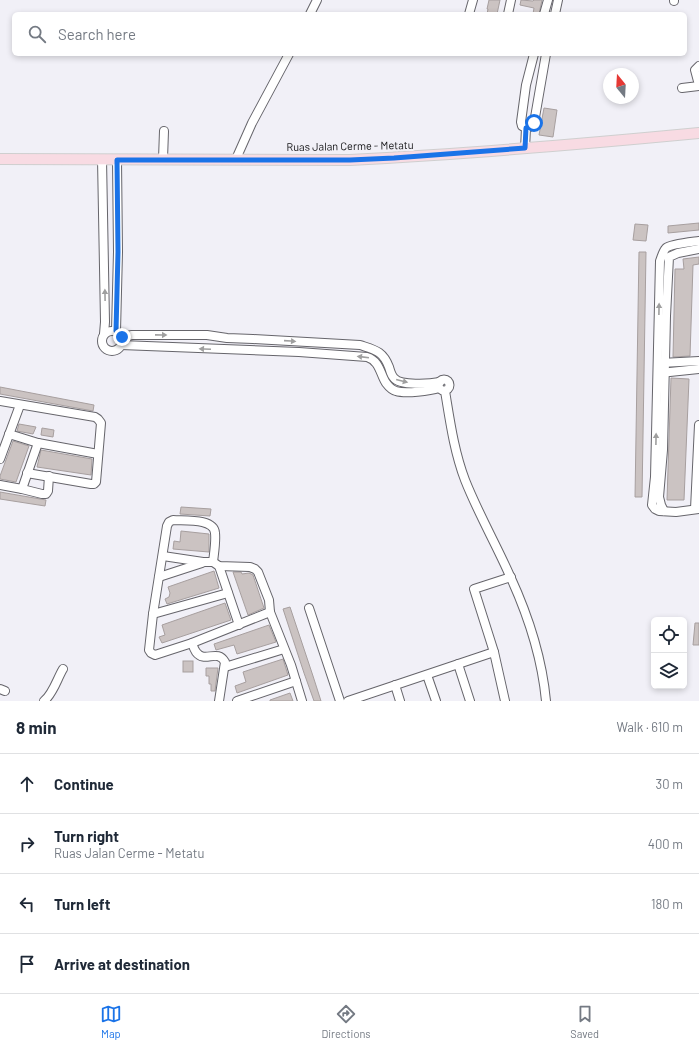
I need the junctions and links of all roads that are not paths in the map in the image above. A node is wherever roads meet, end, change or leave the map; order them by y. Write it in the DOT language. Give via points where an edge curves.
graph roads {
  1 [pos="317,0"];
  2 [pos="473,0"];
  3 [pos="511,0"];
  4 [pos="548,0"];
  5 [pos="558,0"];
  6 [pos="311,12"];
  7 [pos="470,12"];
  8 [pos="508,12"];
  9 [pos="545,12"];
  10 [pos="555,12"];
  11 [pos="288,56"];
  12 [pos="533,56"];
  13 [pos="546,56"];
  14 [pos="699,66"];
  15 [pos="526,85"];
  16 [pos="699,85"];
  17 [pos="540,86"];
  18 [pos="682,88"];
  19 [pos="526,128"];
  20 [pos="164,131"];
  21 [pos="699,133"];
  22 [pos="525,148"];
  23 [pos="0,159"];
  24 [pos="102,159"];
  25 [pos="163,159"];
  26 [pos="236,159"];
  27 [pos="117,160"];
  28 [pos="699,241"];
  29 [pos="699,249"];
  30 [pos="118,252"];
  31 [pos="105,253"];
  32 [pos="666,254"];
  33 [pos="104,334"];
  34 [pos="120,338"];
  35 [pos="227,338"];
  36 [pos="227,350"];
  37 [pos="699,361"];
  38 [pos="661,363"];
  39 [pos="699,369"];
  40 [pos="661,373"];
  41 [pos="441,387"];
  42 [pos="0,401"];
  43 [pos="20,405"];
  44 [pos="699,425"];
  45 [pos="9,434"];
  46 [pos="699,435"];
  47 [pos="38,443"];
  48 [pos="98,454"];
  49 [pos="0,459"];
  50 [pos="698,471"];
  51 [pos="27,473"];
  52 [pos="49,476"];
  53 [pos="0,485"];
  54 [pos="22,489"];
  55 [pos="697,509"];
  56 [pos="163,556"];
  57 [pos="203,562"];
  58 [pos="216,564"];
  59 [pos="159,577"];
  60 [pos="510,577"];
  61 [pos="228,593"];
  62 [pos="309,608"];
  63 [pos="270,612"];
  64 [pos="153,614"];
  65 [pos="239,625"];
  66 [pos="192,643"];
  67 [pos="284,649"];
  68 [pos="494,652"];
  69 [pos="458,664"];
  70 [pos="225,667"];
  71 [pos="63,669"];
  72 [pos="427,675"];
  73 [pos="296,681"];
  74 [pos="395,685"];
  75 [pos="44,701"];
  76 [pos="219,701"];
  77 [pos="236,701"];
  78 [pos="302,701"];
  79 [pos="340,701"];
  80 [pos="348,701"];
  81 [pos="400,701"];
  82 [pos="436,701"];
  83 [pos="470,701"];
  84 [pos="504,701"];
  85 [pos="546,701"];
  1 -- 6 [label="street"];
  2 -- 7 [label="street"];
  3 -- 8 [label="street"];
  4 -- 9 [label="street"];
  5 -- 10 [label="street"];
  11 -- 26 [label="street"];
  12 -- 15 [label="street"];
  13 -- 17 [label="street"];
  14 -- 16 [label="street" via="695,70"];
  15 -- 17 [label="street"];
  15 -- 19 [label="street" via="521,122"];
  16 -- 18 [label="street"];
  17 -- 19 [label="street" via="534,123"];
  19 -- 22 [label="street"];
  20 -- 25 [label="street"];
  21 -- 22 [label="main road, Ruas Jalan Cerme - Metatu"];
  22 -- 26 [label="main road, Ruas Jalan Cerme - Metatu" via="350,160"];
  23 -- 24 [label="main road, Ruas Jalan Cerme - Metatu"];
  24 -- 27 [label="main road, Ruas Jalan Cerme - Metatu"];
  24 -- 31 [label="street"];
  25 -- 26 [label="main road, Ruas Jalan Cerme - Metatu"];
  25 -- 27 [label="main road, Ruas Jalan Cerme - Metatu"];
  27 -- 30 [label="street"];
  28 -- 32 [label="street" via="671,246 666,248"];
  29 -- 32 [label="street"];
  30 -- 31 [label="street"];
  30 -- 34 [label="street"];
  33 -- 31 [label="street, one-way"];
  32 -- 38 [label="street" via="662,255 660,260"];
  33 -- 34 [label="street" via="112,330"];
  33 -- 34 [label="street" via="102,342 110,351 119,349"];
  34 -- 35 [label="street, one-way" via="132,335"];
  36 -- 34 [label="street, one-way"];
  35 -- 36 [label="street"];
  35 -- 41 [label="street, one-way" via="360,345 382,354 398,382 433,383"];
  41 -- 36 [label="street, one-way" via="432,391 397,392 386,383 377,363 367,357"];
  37 -- 38 [label="street"];
  38 -- 40 [label="street"];
  39 -- 40 [label="street"];
  40 -- 55 [label="street" via="656,477 652,505 660,511"];
  41 -- 60 [label="street" via="457,457"];
  42 -- 43 [label="street"];
  43 -- 45 [label="street"];
  43 -- 48 [label="street" via="95,417 101,423"];
  44 -- 46 [label="street"];
  45 -- 47 [label="street"];
  45 -- 49 [label="street"];
  46 -- 50 [label="street"];
  47 -- 48 [label="street"];
  47 -- 51 [label="street"];
  48 -- 52 [label="street" via="94,484"];
  50 -- 55 [label="street"];
  51 -- 52 [label="street"];
  51 -- 54 [label="street"];
  52 -- 54 [label="street" via="46,494"];
  53 -- 54 [label="street"];
  56 -- 57 [label="street"];
  56 -- 58 [label="street" via="169,522 206,522 216,533"];
  56 -- 59 [label="street"];
  57 -- 58 [label="street"];
  57 -- 59 [label="street"];
  58 -- 61 [label="street"];
  58 -- 63 [label="street" via="255,569 269,600"];
  59 -- 64 [label="street"];
  60 -- 68 [label="street" via="474,589"];
  60 -- 85 [label="street" via="536,645"];
  61 -- 64 [label="street"];
  61 -- 65 [label="street"];
  62 -- 79 [label="street"];
  63 -- 65 [label="street"];
  63 -- 67 [label="street"];
  64 -- 66 [label="street" via="149,650 151,653"];
  65 -- 66 [label="street"];
  66 -- 70 [label="street" via="196,652 204,658 219,655 223,658"];
  67 -- 70 [label="street"];
  67 -- 73 [label="street"];
  68 -- 69 [label="street"];
  68 -- 84 [label="street"];
  69 -- 72 [label="street"];
  69 -- 83 [label="street"];
  70 -- 76 [label="street"];
  71 -- 75 [label="street"];
  72 -- 74 [label="street"];
  72 -- 82 [label="street"];
  73 -- 77 [label="street"];
  73 -- 78 [label="street"];
  74 -- 80 [label="street"];
  74 -- 81 [label="street"];
}
